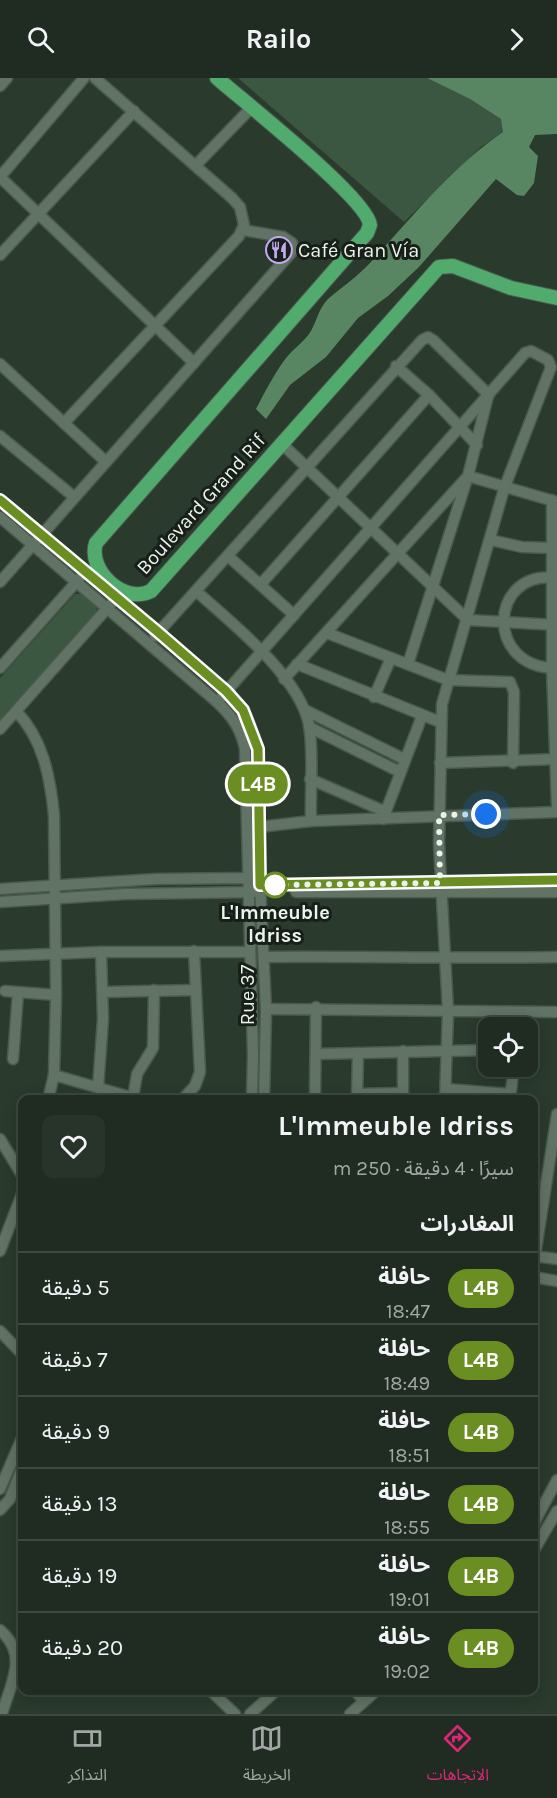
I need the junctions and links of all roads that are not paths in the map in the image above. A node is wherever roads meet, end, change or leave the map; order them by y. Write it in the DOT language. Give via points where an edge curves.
graph roads {
  1 [pos="7,78"];
  2 [pos="84,78"];
  3 [pos="95,78"];
  4 [pos="217,78"];
  5 [pos="0,86"];
  6 [pos="251,108"];
  7 [pos="134,111"];
  8 [pos="196,165"];
  9 [pos="0,177"];
  10 [pos="39,213"];
  11 [pos="243,230"];
  12 [pos="0,255"];
  13 [pos="557,298"];
  14 [pos="155,326"];
  15 [pos="194,363"];
  16 [pos="396,366"];
  17 [pos="3,371"];
  18 [pos="429,395"];
  19 [pos="489,395"];
  20 [pos="64,423"];
  21 [pos="459,428"];
  22 [pos="0,436"];
  23 [pos="282,444"];
  24 [pos="477,445"];
  25 [pos="105,461"];
  26 [pos="305,467"];
  27 [pos="468,476"];
  28 [pos="504,489"];
  29 [pos="73,496"];
  30 [pos="338,498"];
  31 [pos="0,500"];
  32 [pos="554,501"];
  33 [pos="0,517"];
  34 [pos="370,529"];
  35 [pos="41,534"];
  36 [pos="491,540"];
  37 [pos="33,544"];
  38 [pos="551,548"];
  39 [pos="398,555"];
  40 [pos="228,556"];
  41 [pos="85,572"];
  42 [pos="554,578"];
  43 [pos="0,582"];
  44 [pos="76,582"];
  45 [pos="261,584"];
  46 [pos="433,586"];
  47 [pos="196,591"];
  48 [pos="116,599"];
  49 [pos="107,609"];
  50 [pos="294,615"];
  51 [pos="468,620"];
  52 [pos="503,621"];
  53 [pos="554,625"];
  54 [pos="158,632"];
  55 [pos="327,633"];
  56 [pos="148,643"];
  57 [pos="261,651"];
  58 [pos="391,658"];
  59 [pos="297,664"];
  60 [pos="408,664"];
  61 [pos="0,668"];
  62 [pos="554,668"];
  63 [pos="284,679"];
  64 [pos="448,680"];
  65 [pos="226,691"];
  66 [pos="374,697"];
  67 [pos="217,702"];
  68 [pos="305,710"];
  69 [pos="16,711"];
  70 [pos="422,716"];
  71 [pos="440,722"];
  72 [pos="309,727"];
  73 [pos="0,729"];
  74 [pos="357,744"];
  75 [pos="245,749"];
  76 [pos="258,749"];
  77 [pos="404,759"];
  78 [pos="557,759"];
  79 [pos="440,763"];
  80 [pos="513,763"];
  81 [pos="400,772"];
  82 [pos="310,779"];
  83 [pos="557,805"];
  84 [pos="557,812"];
  85 [pos="384,815"];
  86 [pos="439,815"];
  87 [pos="310,821"];
  88 [pos="259,827"];
  89 [pos="249,878"];
  90 [pos="557,880"];
  91 [pos="54,887"];
  92 [pos="261,888"];
  93 [pos="440,888"];
  94 [pos="0,889"];
  95 [pos="249,892"];
  96 [pos="557,892"];
  97 [pos="55,900"];
  98 [pos="0,902"];
  99 [pos="194,951"];
  100 [pos="55,952"];
  101 [pos="102,952"];
  102 [pos="250,952"];
  103 [pos="0,956"];
  104 [pos="265,957"];
  105 [pos="557,957"];
  106 [pos="444,959"];
  107 [pos="154,990"];
  108 [pos="196,990"];
  109 [pos="5,991"];
  110 [pos="103,992"];
  111 [pos="18,993"];
  112 [pos="56,995"];
  113 [pos="316,1007"];
  114 [pos="266,1009"];
  115 [pos="448,1011"];
  116 [pos="520,1012"];
  117 [pos="557,1012"];
  118 [pos="520,1017"];
  119 [pos="478,1050"];
  120 [pos="448,1051"];
  121 [pos="403,1052"];
  122 [pos="358,1053"];
  123 [pos="317,1054"];
  124 [pos="13,1059"];
  125 [pos="54,1075"];
  126 [pos="513,1077"];
  127 [pos="98,1088"];
  128 [pos="445,1094"];
  129 [pos="49,1095"];
  130 [pos="122,1095"];
  131 [pos="135,1095"];
  132 [pos="187,1095"];
  133 [pos="252,1095"];
  134 [pos="264,1095"];
  135 [pos="315,1095"];
  136 [pos="357,1095"];
  137 [pos="403,1095"];
  138 [pos="467,1095"];
  139 [pos="510,1095"];
  140 [pos="557,1114"];
  141 [pos="0,1138"];
  142 [pos="18,1168"];
  143 [pos="18,1204"];
  144 [pos="538,1231"];
  145 [pos="0,1251"];
  146 [pos="538,1257"];
  147 [pos="557,1259"];
  148 [pos="538,1278"];
  149 [pos="557,1281"];
  150 [pos="1,1334"];
  151 [pos="18,1350"];
  152 [pos="18,1445"];
  153 [pos="3,1472"];
  154 [pos="18,1478"];
  155 [pos="557,1480"];
  156 [pos="0,1489"];
  157 [pos="0,1510"];
  158 [pos="557,1511"];
  159 [pos="538,1513"];
  160 [pos="538,1543"];
  161 [pos="0,1630"];
  162 [pos="215,1695"];
  163 [pos="271,1695"];
  164 [pos="359,1695"];
  165 [pos="371,1695"];
  166 [pos="364,1701"];
  167 [pos="2,1714"];
  168 [pos="235,1714"];
  169 [pos="250,1714"];
  170 [pos="350,1714"];
  1 -- 5 [label="street"];
  2 -- 9 [label="street"];
  3 -- 7 [label="street"];
  4 -- 6 [label="main road, Boulevard Grand Rif"];
  6 -- 8 [label="street"];
  6 -- 23 [label="main road, Boulevard Grand Rif" via="328,173 367,214 369,229 101,537 94,550 96,564 124,592 138,595 151,591"];
  7 -- 8 [label="street"];
  7 -- 10 [label="street"];
  8 -- 11 [label="street" via="237,202 244,218"];
  9 -- 10 [label="street"];
  10 -- 12 [label="street"];
  10 -- 14 [label="street"];
  11 -- 14 [label="street"];
  11 -- 15 [label="street" via="283,237 293,249"];
  13 -- 23 [label="main road, Boulevard Grand Rif" via="496,283 448,265 436,270"];
  14 -- 15 [label="street"];
  14 -- 20 [label="street"];
  15 -- 25 [label="street"];
  16 -- 18 [label="street"];
  16 -- 19 [label="street" via="419,341 428,337"];
  16 -- 26 [label="street"];
  17 -- 20 [label="street"];
  18 -- 21 [label="street"];
  18 -- 30 [label="street"];
  19 -- 21 [label="street"];
  19 -- 24 [label="street"];
  19 -- 28 [label="street" via="526,352 550,363"];
  20 -- 25 [label="street"];
  21 -- 24 [label="street"];
  21 -- 34 [label="street"];
  22 -- 29 [label="street"];
  23 -- 26 [label="street"];
  24 -- 27 [label="street"];
  25 -- 29 [label="street"];
  26 -- 30 [label="street"];
  26 -- 40 [label="street"];
  27 -- 28 [label="street"];
  27 -- 39 [label="street"];
  27 -- 46 [label="street"];
  28 -- 32 [label="street"];
  28 -- 36 [label="street"];
  29 -- 35 [label="street"];
  30 -- 34 [label="street"];
  30 -- 45 [label="street"];
  31 -- 35 [label="street, Rue 37"];
  32 -- 38 [label="street"];
  33 -- 37 [label="street, Rue 37"];
  34 -- 39 [label="street"];
  34 -- 50 [label="street"];
  35 -- 37 [label="street"];
  35 -- 41 [label="street, Rue 37"];
  36 -- 38 [label="street"];
  36 -- 51 [label="street"];
  37 -- 43 [label="street"];
  37 -- 44 [label="street, Rue 37"];
  38 -- 42 [label="street"];
  39 -- 46 [label="street"];
  39 -- 55 [label="street"];
  40 -- 45 [label="street"];
  40 -- 47 [label="street"];
  41 -- 44 [label="street"];
  41 -- 48 [label="street, Rue 37"];
  42 -- 52 [label="street" via="534,578 519,588 508,603"];
  42 -- 53 [label="street"];
  44 -- 49 [label="street, Rue 37"];
  44 -- 61 [label="street"];
  45 -- 50 [label="street"];
  46 -- 51 [label="street"];
  46 -- 60 [label="street"];
  47 -- 54 [label="street"];
  47 -- 57 [label="street"];
  48 -- 49 [label="street"];
  48 -- 54 [label="street, Rue 37"];
  49 -- 56 [label="street, Rue 37"];
  49 -- 69 [label="street"];
  50 -- 57 [label="street"];
  51 -- 52 [label="street"];
  51 -- 64 [label="street"];
  52 -- 53 [label="street"];
  52 -- 62 [label="street" via="506,639 517,655 533,665"];
  53 -- 62 [label="street"];
  54 -- 56 [label="street"];
  54 -- 65 [label="street, Rue 37"];
  55 -- 58 [label="street"];
  55 -- 59 [label="street"];
  56 -- 67 [label="street, Rue 37"];
  57 -- 63 [label="street"];
  57 -- 65 [label="street"];
  58 -- 60 [label="street"];
  58 -- 66 [label="street"];
  59 -- 63 [label="street"];
  59 -- 66 [label="street"];
  60 -- 64 [label="street"];
  62 -- 78 [label="street"];
  63 -- 68 [label="street" via="296,691"];
  64 -- 71 [label="street"];
  64 -- 80 [label="street" via="510,681 514,692"];
  65 -- 67 [label="street"];
  65 -- 76 [label="street, Rue 37" via="247,717"];
  66 -- 70 [label="street"];
  67 -- 75 [label="street, Rue 37" via="237,724"];
  68 -- 72 [label="street"];
  68 -- 74 [label="street"];
  69 -- 73 [label="street"];
  69 -- 91 [label="street" via="33,731 52,790"];
  70 -- 71 [label="street"];
  70 -- 77 [label="street"];
  71 -- 79 [label="street"];
  72 -- 74 [label="street"];
  72 -- 82 [label="street"];
  74 -- 77 [label="street"];
  74 -- 81 [label="street"];
  75 -- 76 [label="street"];
  75 -- 89 [label="street, Rue 37"];
  76 -- 88 [label="street, Rue 37"];
  77 -- 81 [label="street"];
  78 -- 80 [label="street"];
  78 -- 83 [label="street"];
  79 -- 80 [label="street"];
  79 -- 86 [label="street"];
  81 -- 85 [label="street"];
  82 -- 85 [label="street"];
  82 -- 87 [label="street"];
  84 -- 86 [label="street"];
  85 -- 86 [label="street"];
  85 -- 87 [label="street"];
  86 -- 93 [label="street"];
  87 -- 88 [label="street"];
  88 -- 92 [label="street, Rue 37"];
  89 -- 91 [label="street" via="156,879"];
  89 -- 92 [label="street"];
  89 -- 95 [label="street, Rue 37"];
  90 -- 93 [label="street"];
  91 -- 94 [label="street"];
  91 -- 97 [label="street"];
  92 -- 93 [label="street"];
  92 -- 95 [label="street"];
  92 -- 104 [label="street, Rue 37"];
  93 -- 96 [label="street"];
  93 -- 106 [label="street"];
  95 -- 97 [label="street" via="125,894"];
  95 -- 102 [label="street, Rue 37"];
  97 -- 98 [label="street"];
  97 -- 100 [label="street"];
  99 -- 101 [label="street"];
  99 -- 102 [label="street"];
  99 -- 108 [label="street"];
  100 -- 101 [label="street"];
  100 -- 103 [label="street"];
  100 -- 112 [label="street"];
  101 -- 110 [label="street"];
  102 -- 133 [label="street, Rue 37"];
  104 -- 106 [label="street"];
  104 -- 114 [label="street, Rue 37"];
  105 -- 106 [label="street"];
  106 -- 115 [label="street"];
  107 -- 108 [label="street"];
  107 -- 110 [label="street"];
  107 -- 131 [label="street" via="153,1048 137,1074"];
  108 -- 132 [label="street" via="200,1072"];
  109 -- 111 [label="street"];
  110 -- 127 [label="street"];
  111 -- 112 [label="street"];
  111 -- 124 [label="street"];
  112 -- 125 [label="street"];
  113 -- 114 [label="street"];
  113 -- 115 [label="street"];
  113 -- 123 [label="street"];
  114 -- 134 [label="street, Rue 37"];
  115 -- 116 [label="street"];
  115 -- 120 [label="street"];
  116 -- 117 [label="street"];
  116 -- 118 [label="street"];
  119 -- 120 [label="street"];
  120 -- 121 [label="street"];
  120 -- 128 [label="street"];
  121 -- 122 [label="street"];
  121 -- 137 [label="street"];
  122 -- 123 [label="street"];
  122 -- 136 [label="street"];
  123 -- 135 [label="street"];
  125 -- 127 [label="street"];
  125 -- 129 [label="street"];
  126 -- 139 [label="street"];
  127 -- 130 [label="street"];
  128 -- 138 [label="street"];
  140 -- 144 [label="street"];
  141 -- 142 [label="street"];
  143 -- 145 [label="street"];
  146 -- 147 [label="street"];
  148 -- 149 [label="street"];
  150 -- 151 [label="street"];
  152 -- 153 [label="street"];
  153 -- 156 [label="street"];
  154 -- 157 [label="street" via="10,1499"];
  155 -- 159 [label="street"];
  158 -- 160 [label="street"];
  161 -- 167 [label="street" via="18,1654"];
  162 -- 168 [label="street"];
  163 -- 169 [label="street"];
  164 -- 166 [label="street"];
  165 -- 166 [label="street"];
  166 -- 170 [label="street"];
}
